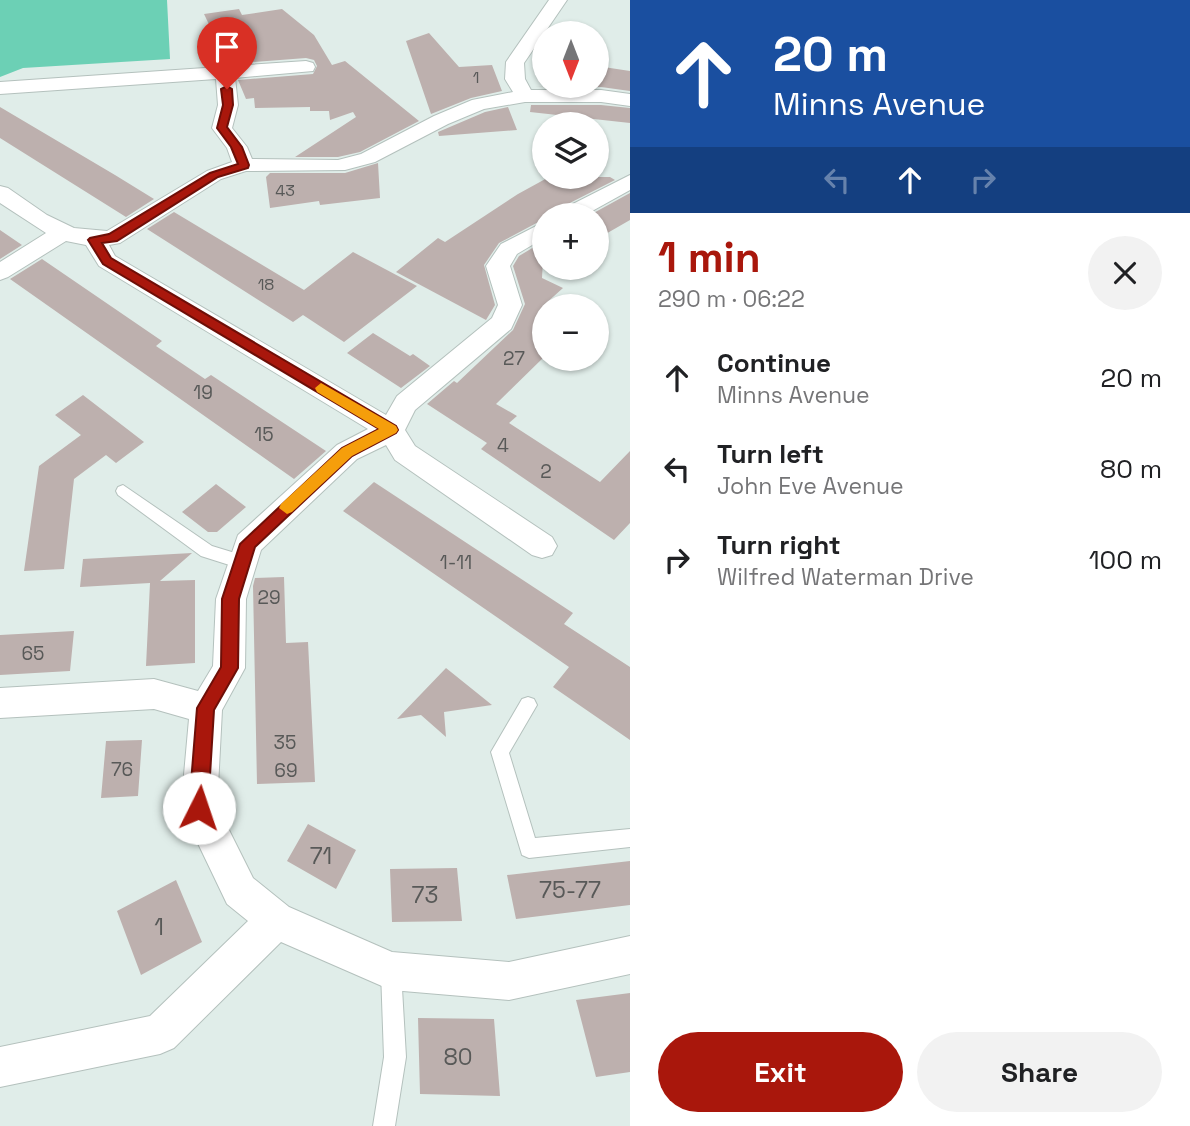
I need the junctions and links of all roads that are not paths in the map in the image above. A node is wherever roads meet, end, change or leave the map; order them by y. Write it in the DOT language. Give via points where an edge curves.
graph roads {
  1 [pos="558,0"];
  2 [pos="306,67"];
  3 [pos="226,74"];
  4 [pos="0,88"];
  5 [pos="525,96"];
  6 [pos="630,100"];
  7 [pos="244,165"];
  8 [pos="630,181"];
  9 [pos="0,193"];
  10 [pos="591,203"];
  11 [pos="61,234"];
  12 [pos="532,236"];
  13 [pos="94,240"];
  14 [pos="0,272"];
  15 [pos="391,430"];
  16 [pos="124,491"];
  17 [pos="542,546"];
  18 [pos="243,562"];
  19 [pos="0,703"];
  20 [pos="528,705"];
  21 [pos="206,708"];
  22 [pos="630,838"];
  23 [pos="276,920"];
  24 [pos="630,955"];
  25 [pos="391,971"];
  26 [pos="0,1067"];
  27 [pos="384,1126"];
  1 -- 5 [label="street" via="543,15 530,47 515,62 515,79"];
  2 -- 3 [label="street"];
  3 -- 4 [label="street"];
  3 -- 7 [label="street" via="228,105 222,128"];
  5 -- 6 [label="street"];
  5 -- 7 [label="street" via="479,104 368,158 338,166"];
  7 -- 13 [label="street" via="214,175 112,238"];
  8 -- 10 [label="street"];
  9 -- 11 [label="street"];
  11 -- 13 [label="street"];
  11 -- 14 [label="street"];
  12 -- 15 [label="street" via="509,249 498,265 510,305 502,323 406,404"];
  13 -- 15 [label="street" via="107,261"];
  15 -- 17 [label="street" via="405,453"];
  15 -- 18 [label="street" via="347,452 248,544"];
  16 -- 18 [label="lane" via="207,551"];
  18 -- 21 [label="street" via="231,599 229,668"];
  19 -- 21 [label="street" via="154,694"];
  20 -- 22 [label="lane" via="500,752 528,848"];
  21 -- 23 [label="street" via="199,808 240,891"];
  23 -- 25 [label="street"];
  23 -- 26 [label="street" via="160,1034"];
  24 -- 25 [label="street" via="509,981"];
  25 -- 27 [label="lane" via="395,1057"];
}
